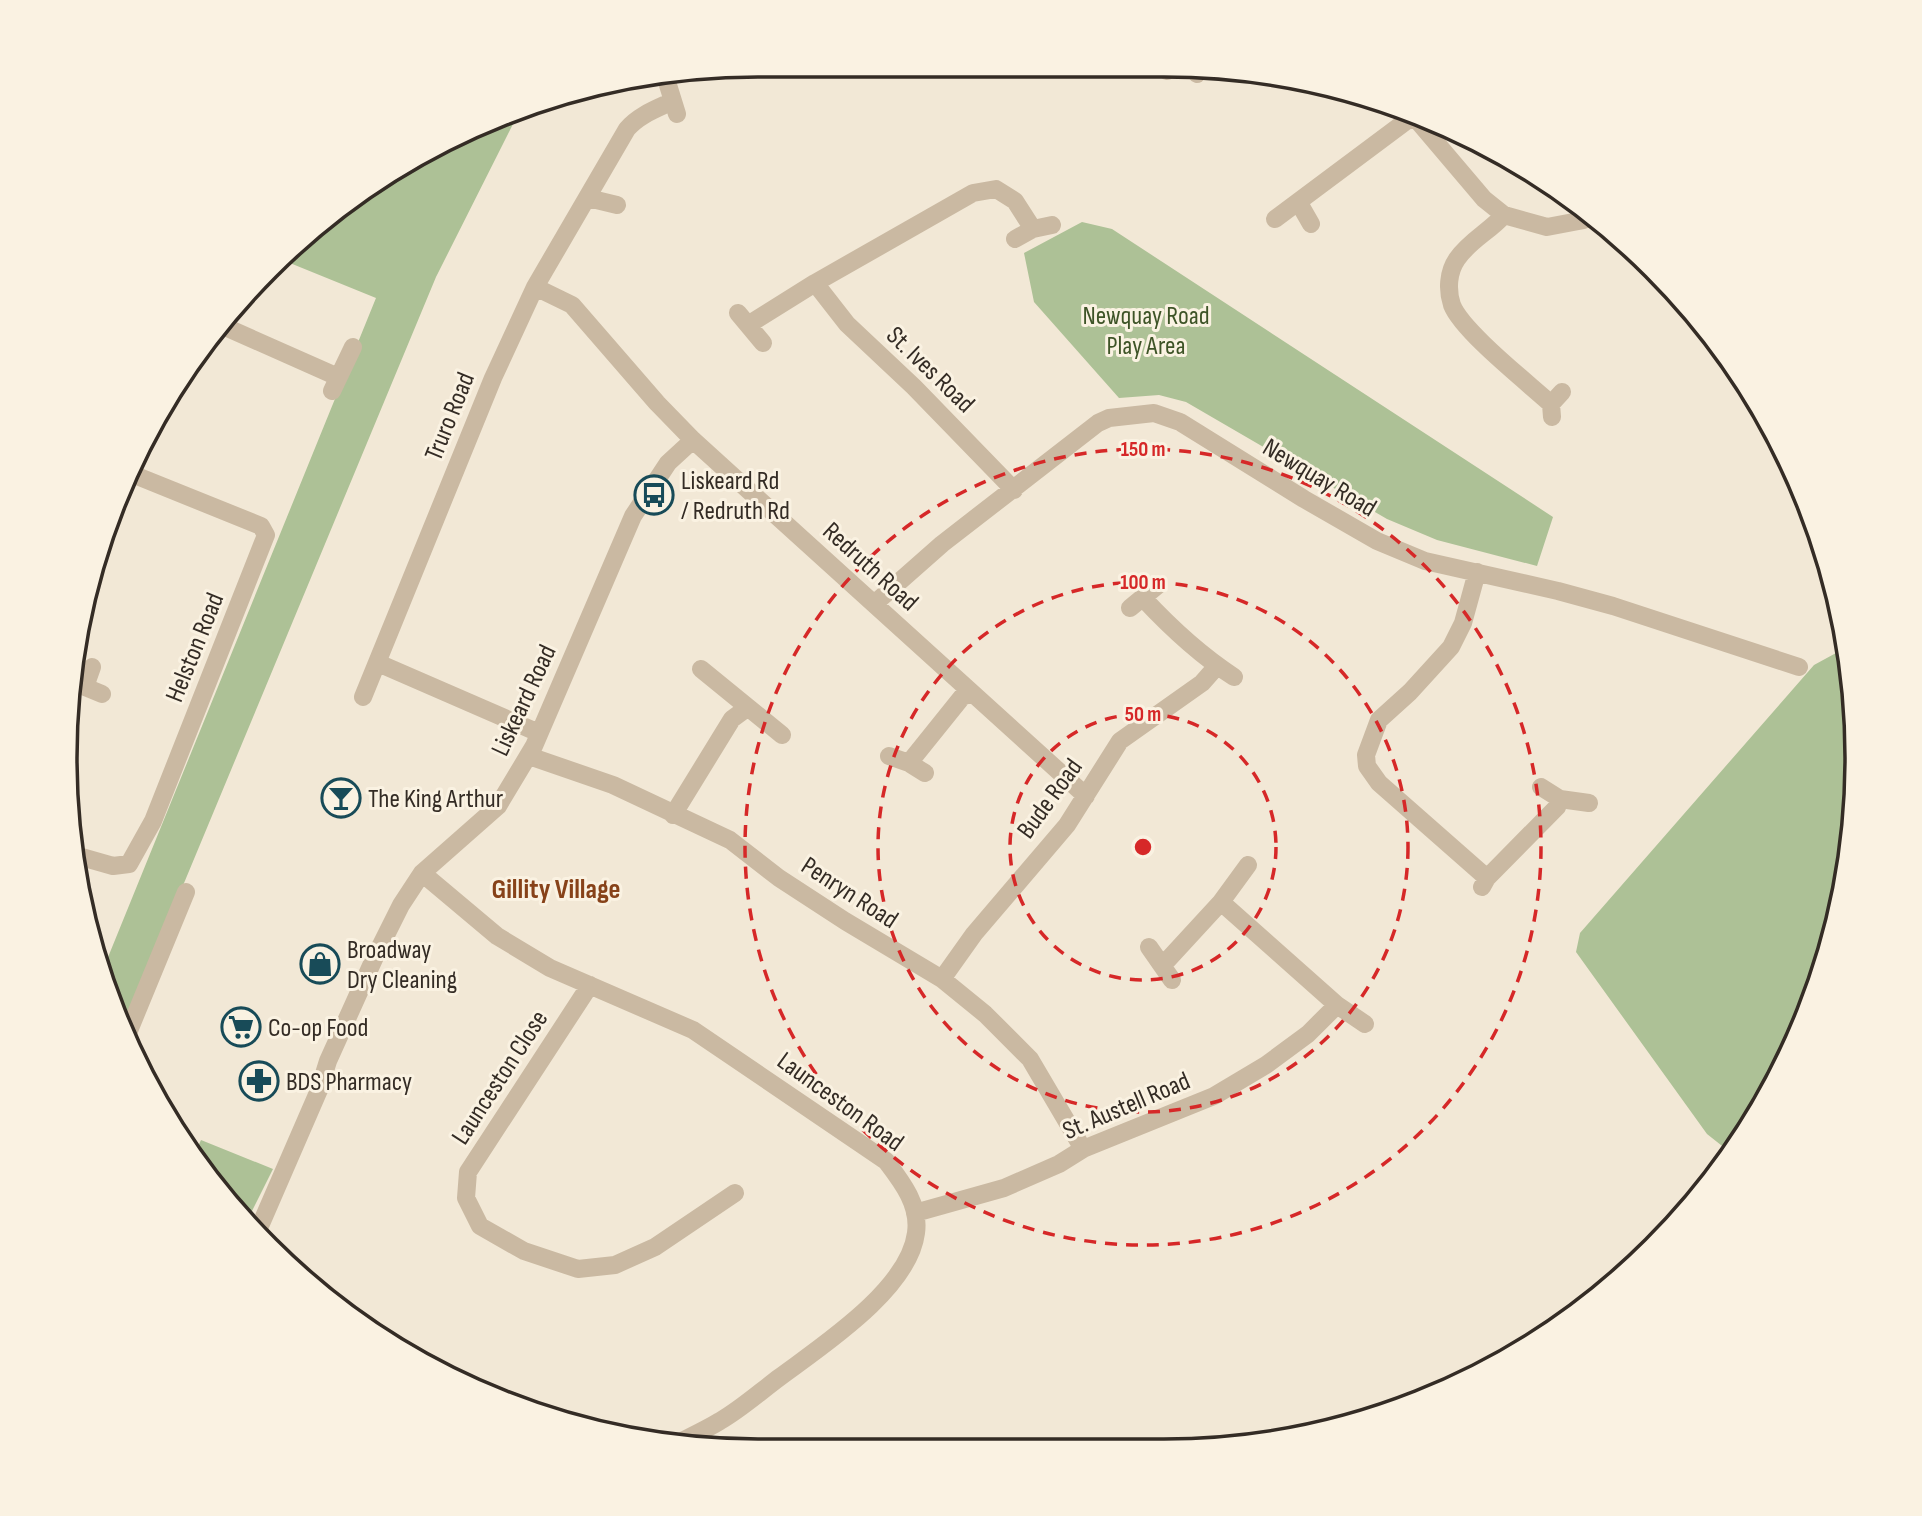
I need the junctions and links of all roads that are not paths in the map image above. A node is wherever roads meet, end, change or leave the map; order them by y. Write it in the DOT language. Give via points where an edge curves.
graph roads {
  1 [pos="673,100"];
  2 [pos="1403,121"];
  3 [pos="1425,129"];
  4 [pos="588,198"];
  5 [pos="1299,203"];
  6 [pos="617,205"];
  7 [pos="1504,215"];
  8 [pos="1275,219"];
  9 [pos="1582,220"];
  10 [pos="1311,224"];
  11 [pos="1052,225"];
  12 [pos="1033,229"];
  13 [pos="1015,239"];
  14 [pos="815,283"];
  15 [pos="535,287"];
  16 [pos="229,329"];
  17 [pos="763,344"];
  18 [pos="354,347"];
  19 [pos="1555,404"];
  20 [pos="692,440"];
  21 [pos="138,477"];
  22 [pos="1014,490"];
  23 [pos="1477,572"];
  24 [pos="1158,584"];
  25 [pos="874,604"];
  26 [pos="378,663"];
  27 [pos="1217,666"];
  28 [pos="92,667"];
  29 [pos="1799,667"];
  30 [pos="701,669"];
  31 [pos="1234,677"];
  32 [pos="87,687"];
  33 [pos="971,693"];
  34 [pos="363,697"];
  35 [pos="747,708"];
  36 [pos="540,733"];
  37 [pos="782,735"];
  38 [pos="529,756"];
  39 [pos="889,756"];
  40 [pos="909,763"];
  41 [pos="925,773"];
  42 [pos="1541,787"];
  43 [pos="1086,796"];
  44 [pos="1560,799"];
  45 [pos="1589,803"];
  46 [pos="673,815"];
  47 [pos="85,858"];
  48 [pos="1248,865"];
  49 [pos="422,873"];
  50 [pos="186,891"];
  51 [pos="1221,902"];
  52 [pos="1149,947"];
  53 [pos="942,979"];
  54 [pos="590,985"];
  55 [pos="1337,1005"];
  56 [pos="131,1024"];
  57 [pos="1365,1024"];
  58 [pos="1083,1149"];
  59 [pos="712,1188"];
  60 [pos="915,1213"];
  61 [pos="261,1224"];
  62 [pos="692,1436"];
  1 -- 4 [label="street, Truro Road" via="634,121"];
  2 -- 5 [label="street"];
  3 -- 7 [label="street" via="1484,199"];
  4 -- 6 [label="street"];
  4 -- 15 [label="street, Truro Road"];
  5 -- 8 [label="street"];
  5 -- 10 [label="street"];
  7 -- 9 [label="street" via="1546,227"];
  7 -- 19 [label="street" via="1456,261 1448,290 1465,326"];
  11 -- 12 [label="street"];
  12 -- 13 [label="street"];
  12 -- 14 [label="street" via="1015,201 996,189 973,193"];
  14 -- 17 [label="street" via="743,319"];
  14 -- 22 [label="street, St. Ives Road" via="847,324"];
  15 -- 20 [label="street, Redruth Road" via="572,305"];
  15 -- 26 [label="street, Truro Road" via="488,390"];
  16 -- 18 [label="street" via="335,384"];
  20 -- 25 [label="street, Redruth Road"];
  20 -- 36 [label="street, Liskeard Road" via="668,463 634,516"];
  21 -- 47 [label="street, Helston Road" via="261,526 266,535 138,850 130,864 113,866"];
  22 -- 23 [label="street, Newquay Road" via="1098,423 1154,412 1180,422 1377,541 1425,561"];
  22 -- 25 [label="street, Newquay Road" via="942,544"];
  23 -- 29 [label="street, Newquay Road" via="1613,606"];
  23 -- 44 [label="street" via="1451,647 1379,720 1366,755 1367,766 1379,783 1485,882"];
  24 -- 27 [label="street" via="1136,603"];
  25 -- 33 [label="street, Redruth Road"];
  26 -- 34 [label="street, Truro Road"];
  26 -- 36 [label="street"];
  27 -- 31 [label="street"];
  27 -- 43 [label="street, Bude Road" via="1202,683 1120,741"];
  28 -- 32 [label="street"];
  30 -- 35 [label="street"];
  33 -- 40 [label="street" via="962,697"];
  33 -- 43 [label="street, Redruth Road"];
  35 -- 37 [label="street"];
  35 -- 46 [label="street" via="732,719"];
  36 -- 38 [label="street, Liskeard Road"];
  38 -- 46 [label="street, Penryn Road" via="613,785"];
  38 -- 49 [label="street, Liskeard Road" via="498,806"];
  39 -- 40 [label="street"];
  40 -- 41 [label="street"];
  42 -- 44 [label="street"];
  43 -- 53 [label="street, Bude Road"];
  44 -- 45 [label="street"];
  46 -- 53 [label="street, Penryn Road" via="730,840 779,878"];
  48 -- 51 [label="street"];
  49 -- 54 [label="street, Launceston Road" via="497,936 550,968"];
  49 -- 61 [label="street, Liskeard Road" via="374,959"];
  50 -- 56 [label="street"];
  51 -- 52 [label="street" via="1167,973"];
  51 -- 55 [label="street"];
  53 -- 58 [label="street, Penryn Road" via="1030,1059"];
  54 -- 59 [label="street, Launceston Close" via="468,1172 466,1198 480,1226 524,1251 578,1269 615,1265 655,1247 728,1199"];
  54 -- 60 [label="street, Launceston Road" via="692,1030 887,1161 907,1189"];
  55 -- 57 [label="street"];
  55 -- 58 [label="street, St. Austell Road" via="1308,1034 1214,1096"];
  58 -- 60 [label="street, St. Austell Road" via="1004,1188"];
  60 -- 62 [label="street, Launceston Road" via="917,1232 910,1258 857,1318 722,1420"];
}
